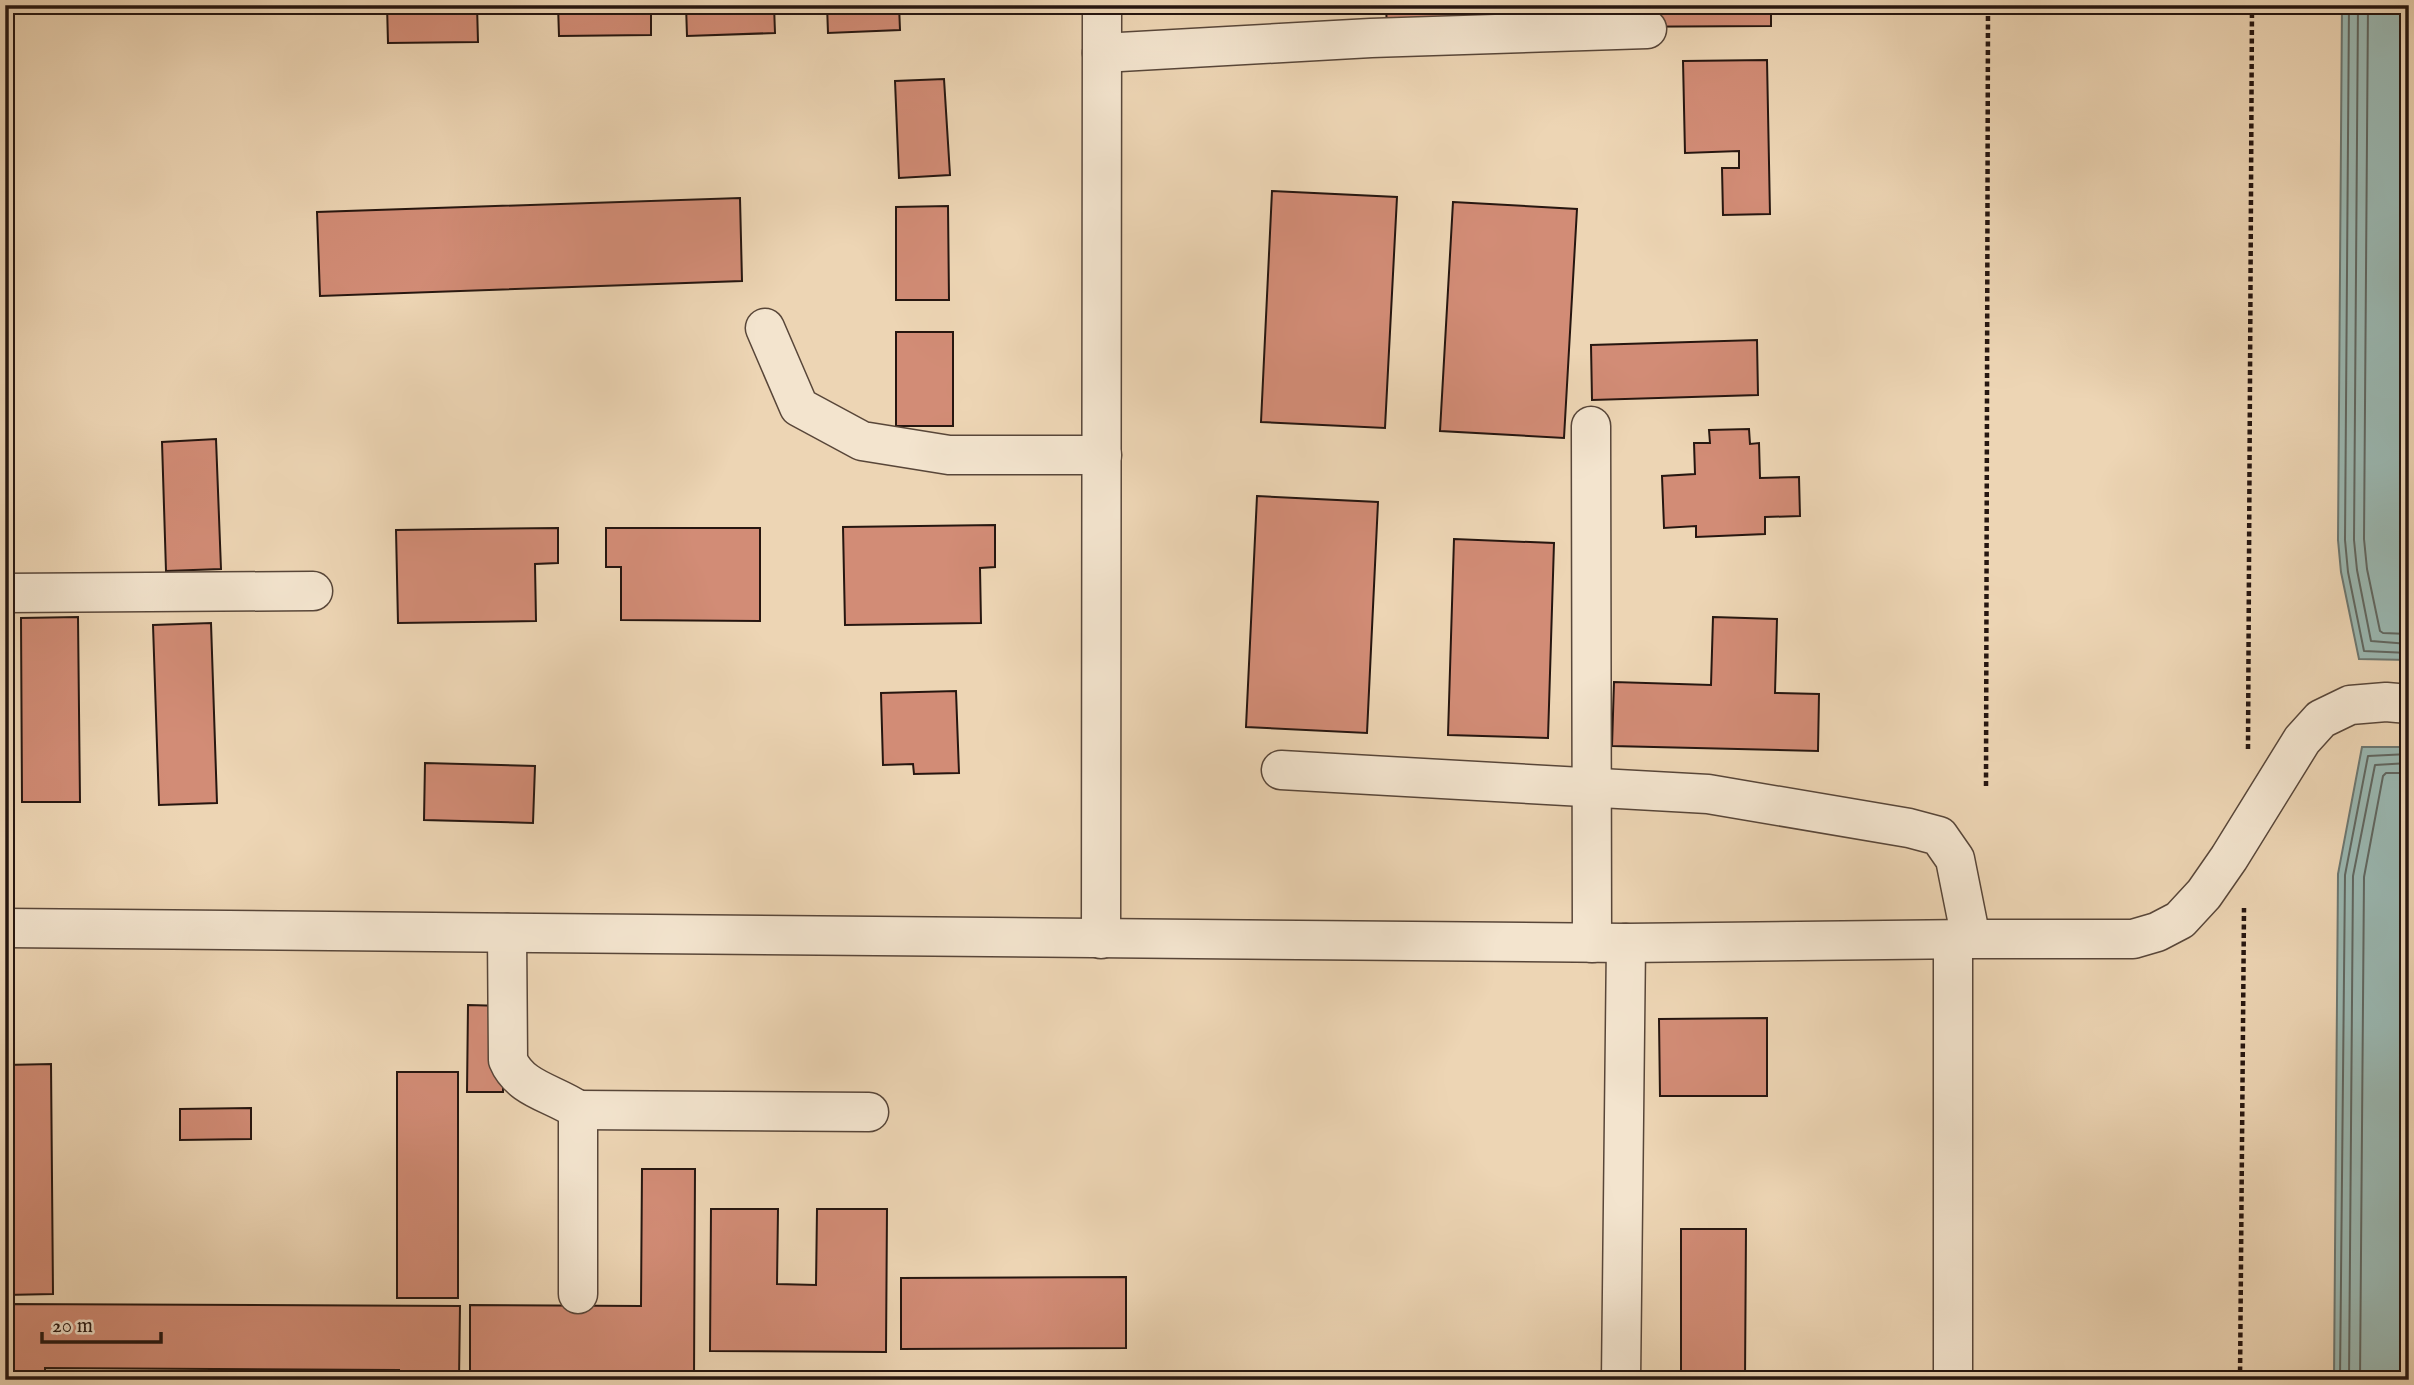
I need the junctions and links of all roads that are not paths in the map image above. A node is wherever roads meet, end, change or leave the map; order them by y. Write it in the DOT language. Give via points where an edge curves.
graph roads {
  1 [pos="1102,5"];
  2 [pos="1647,29"];
  3 [pos="1102,53"];
  4 [pos="765,328"];
  5 [pos="1591,426"];
  6 [pos="1102,455"];
  7 [pos="313,591"];
  8 [pos="5,593"];
  9 [pos="2409,704"];
  10 [pos="1281,770"];
  11 [pos="1592,788"];
  12 [pos="5,928"];
  13 [pos="507,933"];
  14 [pos="1101,939"];
  15 [pos="1962,939"];
  16 [pos="1609,943"];
  17 [pos="578,1110"];
  18 [pos="869,1112"];
  19 [pos="578,1294"];
  20 [pos="1621,1380"];
  21 [pos="1954,1380"];
  1 -- 3 [label="street"];
  2 -- 3 [label="street"];
  3 -- 6 [label="street"];
  4 -- 6 [label="street" via="799,407 862,441 949,455"];
  5 -- 11 [label="street"];
  6 -- 14 [label="street"];
  7 -- 8 [label="street"];
  9 -- 15 [label="street" via="2350,705 2321,719 2302,740 2204,894 2180,920 2133,939"];
  10 -- 11 [label="street"];
  11 -- 15 [label="street" via="1708,794 1939,836 1955,859"];
  11 -- 16 [label="street"];
  12 -- 13 [label="street"];
  13 -- 14 [label="street"];
  13 -- 17 [label="street" via="508,1060 512,1071 522,1082"];
  14 -- 16 [label="street"];
  15 -- 16 [label="street"];
  15 -- 21 [label="street"];
  16 -- 20 [label="street"];
  17 -- 18 [label="street"];
  17 -- 19 [label="street"];
}
